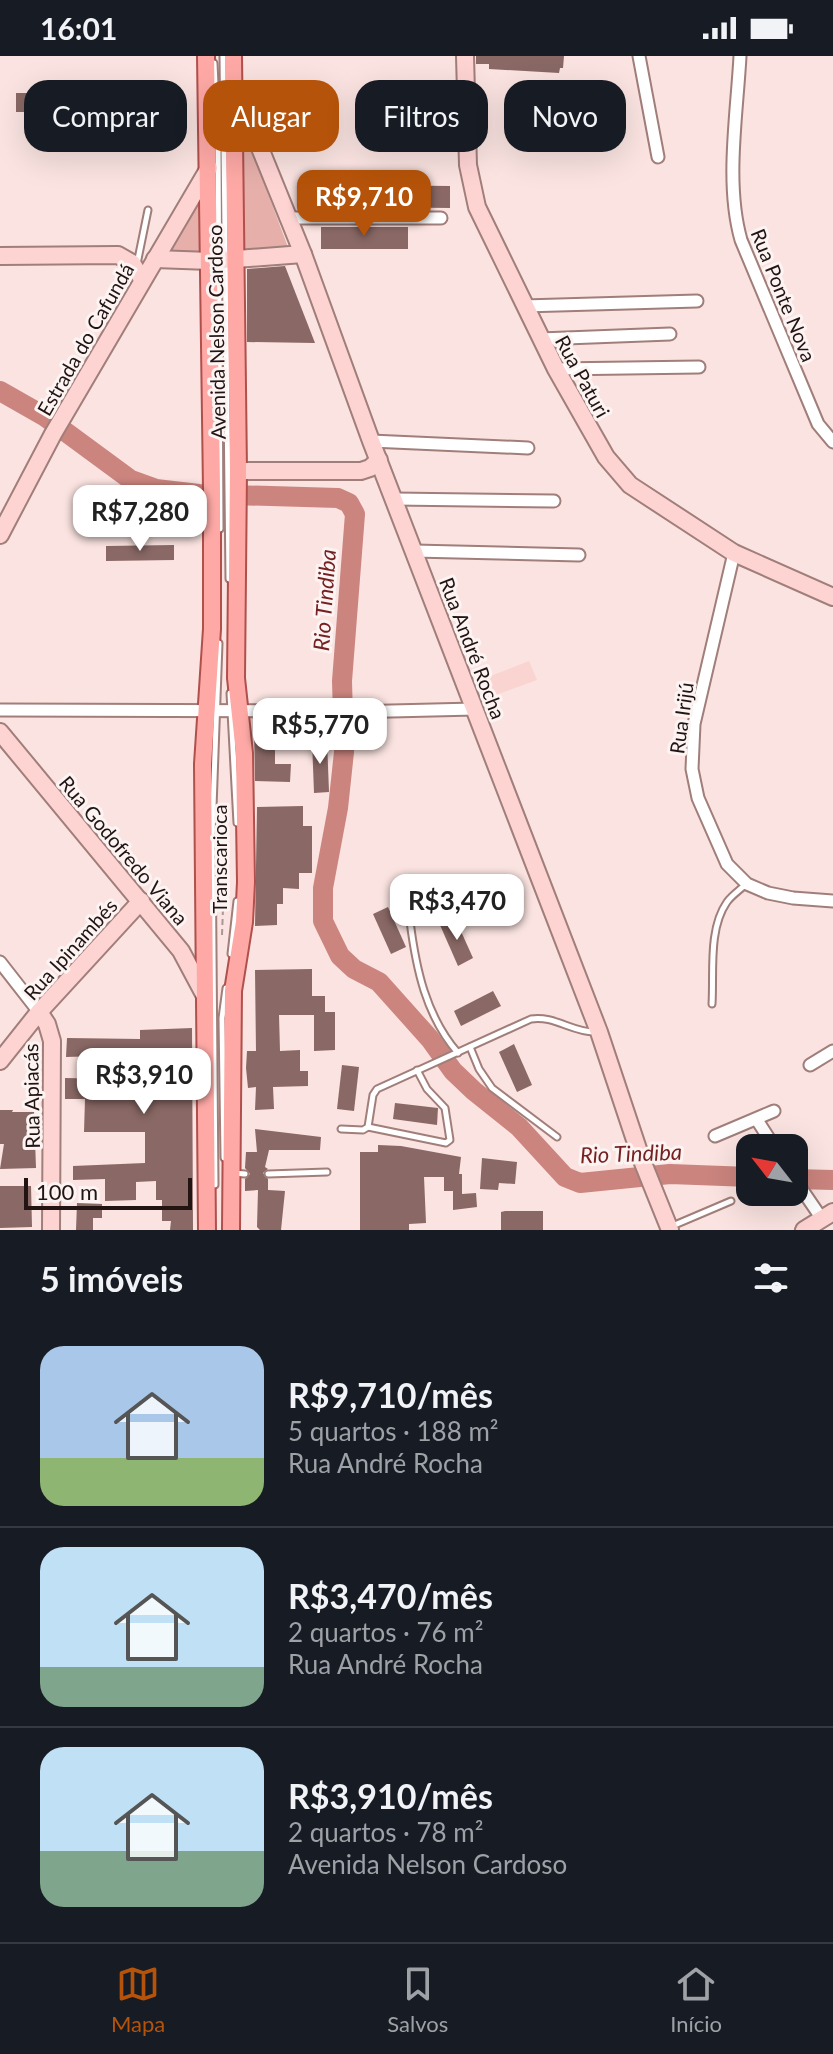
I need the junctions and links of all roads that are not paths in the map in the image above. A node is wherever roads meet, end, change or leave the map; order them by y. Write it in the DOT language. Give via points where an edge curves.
graph roads {
  1 [pos="206,56"];
  2 [pos="213,56"];
  3 [pos="223,56"];
  4 [pos="233,56"];
  5 [pos="465,56"];
  6 [pos="639,56"];
  7 [pos="740,56"];
  8 [pos="234,80"];
  9 [pos="229,152"];
  10 [pos="261,152"];
  11 [pos="658,157"];
  12 [pos="209,166"];
  13 [pos="148,210"];
  14 [pos="286,218"];
  15 [pos="441,218"];
  16 [pos="303,254"];
  17 [pos="0,256"];
  18 [pos="155,259"];
  19 [pos="222,260"];
  20 [pos="139,274"];
  21 [pos="697,301"];
  22 [pos="524,306"];
  23 [pos="670,334"];
  24 [pos="540,339"];
  25 [pos="699,367"];
  26 [pos="556,369"];
  27 [pos="371,441"];
  28 [pos="833,442"];
  29 [pos="528,448"];
  30 [pos="379,460"];
  31 [pos="238,471"];
  32 [pos="225,496"];
  33 [pos="394,499"];
  34 [pos="554,501"];
  35 [pos="0,535"];
  36 [pos="414,551"];
  37 [pos="734,553"];
  38 [pos="579,555"];
  39 [pos="833,597"];
  40 [pos="475,709"];
  41 [pos="0,710"];
  42 [pos="328,711"];
  43 [pos="224,712"];
  44 [pos="349,712"];
  45 [pos="0,732"];
  46 [pos="747,884"];
  47 [pos="141,901"];
  48 [pos="833,901"];
  49 [pos="410,921"];
  50 [pos="0,962"];
  51 [pos="206,1001"];
  52 [pos="712,1004"];
  53 [pos="39,1012"];
  54 [pos="599,1032"];
  55 [pos="470,1047"];
  56 [pos="455,1054"];
  57 [pos="829,1054"];
  58 [pos="0,1061"];
  59 [pos="810,1065"];
  60 [pos="833,1069"];
  61 [pos="417,1070"];
  62 [pos="774,1111"];
  63 [pos="757,1120"];
  64 [pos="368,1127"];
  65 [pos="341,1129"];
  66 [pos="766,1134"];
  67 [pos="715,1136"];
  68 [pos="557,1137"];
  69 [pos="327,1172"];
  70 [pos="268,1174"];
  71 [pos="808,1196"];
  72 [pos="731,1201"];
  73 [pos="694,1216"];
  74 [pos="827,1216"];
  75 [pos="677,1227"];
  76 [pos="699,1227"];
  77 [pos="51,1230"];
  78 [pos="207,1230"];
  79 [pos="215,1230"];
  80 [pos="224,1230"];
  81 [pos="231,1230"];
  82 [pos="804,1230"];
  1 -- 12 [label="main road, Avenida Nelson Cardoso"];
  2 -- 19 [label="lane"];
  3 -- 19 [label="lane"];
  4 -- 8 [label="main road, Avenida Nelson Cardoso"];
  5 -- 22 [label="main road, Rua Paturi" via="468,165 477,207"];
  6 -- 11 [label="street"];
  7 -- 28 [label="street, Rua Ponte Nova" via="734,218 818,424"];
  9 -- 19 [label="main road, Avenida Nelson Cardoso"];
  10 -- 14 [label="main road, Rua André Rocha"];
  12 -- 18 [label="main road, Estrada do Cafundá"];
  12 -- 19 [label="main road, Avenida Nelson Cardoso"];
  13 -- 20 [label="lane"];
  14 -- 15 [label="street"];
  14 -- 16 [label="main road, Rua André Rocha"];
  16 -- 19 [label="main road"];
  16 -- 27 [label="main road, Rua André Rocha"];
  17 -- 20 [label="main road" via="106,254 125,258"];
  18 -- 19 [label="main road"];
  18 -- 20 [label="main road, Estrada do Cafundá"];
  19 -- 31 [label="main road, Avenida Nelson Cardoso"];
  19 -- 32 [label="main road, Avenida Nelson Cardoso"];
  20 -- 35 [label="main road, Estrada do Cafundá"];
  21 -- 22 [label="street"];
  22 -- 24 [label="main road, Rua Paturi"];
  23 -- 24 [label="street"];
  24 -- 26 [label="main road, Rua Paturi"];
  25 -- 26 [label="street"];
  26 -- 37 [label="main road, Rua Paturi" via="606,457 630,485"];
  27 -- 29 [label="street"];
  27 -- 30 [label="main road, Rua André Rocha"];
  30 -- 31 [label="main road" via="361,471"];
  30 -- 33 [label="main road, Rua André Rocha"];
  31 -- 32 [label="main road, Avenida Nelson Cardoso"];
  32 -- 43 [label="main road, Avenida Nelson Cardoso" via="212,629"];
  32 -- 43 [label="main road, Avenida Nelson Cardoso" via="236,678"];
  33 -- 34 [label="street"];
  33 -- 36 [label="main road, Rua André Rocha"];
  36 -- 38 [label="street"];
  36 -- 40 [label="main road, Rua André Rocha"];
  37 -- 39 [label="main road, Rua Paturi"];
  37 -- 46 [label="street, Rua Irijú" via="694,724 692,769 698,798 727,864"];
  40 -- 44 [label="street"];
  40 -- 54 [label="main road, Rua André Rocha"];
  41 -- 43 [label="street"];
  42 -- 43 [label="street"];
  43 -- 51 [label="main road, Avenida Nelson Cardoso" via="203,764"];
  43 -- 79 [label="lane, Transcarioca" via="212,835"];
  43 -- 80 [label="lane, Transcarioca" via="239,869 222,1018"];
  43 -- 81 [label="main road, Avenida Nelson Cardoso" via="244,762 246,882 233,991 238,1174"];
  45 -- 47 [label="main road, Rua Godofredo Viana"];
  46 -- 48 [label="street" via="793,898"];
  46 -- 52 [label="lane" via="727,902 719,920"];
  47 -- 51 [label="main road, Rua Godofredo Viana" via="187,958"];
  47 -- 53 [label="main road, Rua Ipinambés"];
  49 -- 56 [label="lane" via="421,985"];
  50 -- 53 [label="street"];
  51 -- 78 [label="main road, Avenida Nelson Cardoso"];
  53 -- 58 [label="main road, Rua Ipinambés"];
  53 -- 77 [label="main road, Rua Apiacás" via="52,1041"];
  54 -- 55 [label="lane" via="541,1017"];
  54 -- 75 [label="main road, Rua André Rocha" via="651,1186"];
  55 -- 56 [label="lane"];
  55 -- 68 [label="lane" via="492,1088"];
  56 -- 61 [label="lane"];
  57 -- 59 [label="street"];
  57 -- 60 [label="street"];
  61 -- 64 [label="lane" via="375,1091"];
  61 -- 64 [label="lane" via="445,1108 450,1140"];
  62 -- 63 [label="street"];
  63 -- 66 [label="street"];
  63 -- 67 [label="street"];
  64 -- 65 [label="lane"];
  69 -- 70 [label="lane"];
  71 -- 74 [label="street"];
  72 -- 73 [label="lane"];
  73 -- 75 [label="lane"];
  73 -- 76 [label="lane"];
  74 -- 82 [label="main road"];
}
